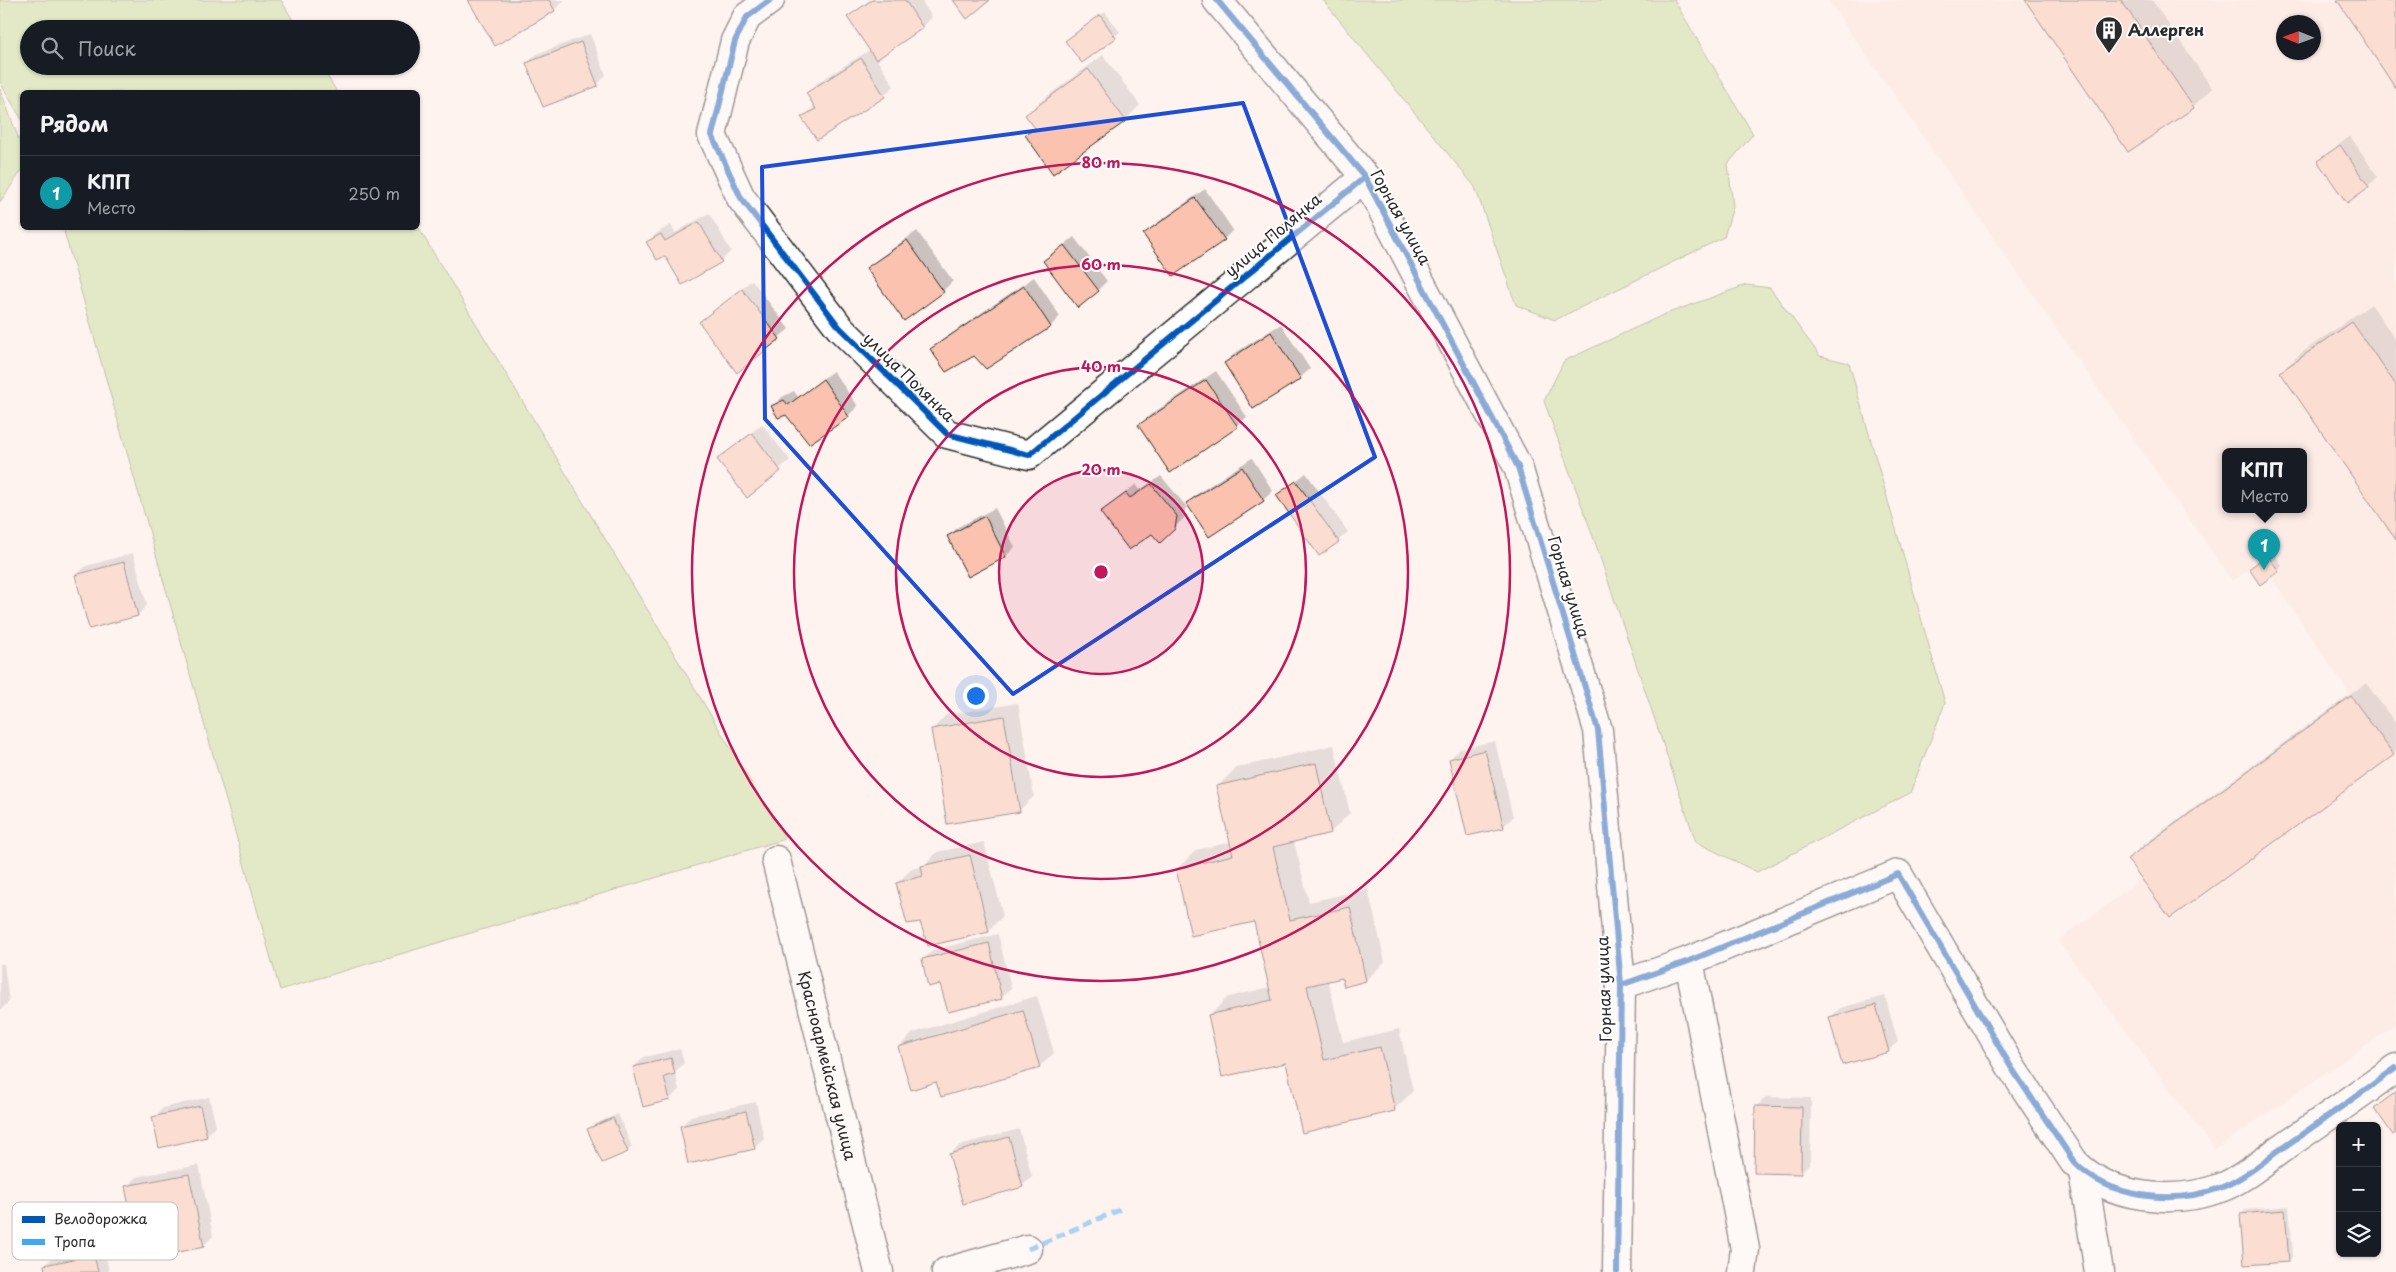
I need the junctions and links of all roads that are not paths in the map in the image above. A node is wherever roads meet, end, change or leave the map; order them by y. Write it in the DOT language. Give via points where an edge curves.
graph roads {
  1 [pos="770,0"];
  2 [pos="1217,0"];
  3 [pos="1364,177"];
  4 [pos="776,860"];
  5 [pos="1689,961"];
  6 [pos="1621,985"];
  7 [pos="2396,1068"];
  8 [pos="2083,1171"];
  9 [pos="1028,1249"];
  10 [pos="879,1272"];
  11 [pos="946,1272"];
  12 [pos="1617,1272"];
  13 [pos="1742,1272"];
  14 [pos="2099,1272"];
  1 -- 3 [label="street, улица Полянка" via="747,16 736,41 712,134 741,198 840,328 947,434 1029,455"];
  2 -- 3 [label="street, Горная улица"];
  3 -- 6 [label="street, Горная улица" via="1518,467 1598,730"];
  4 -- 10 [label="street, Красноармейская улица"];
  5 -- 6 [label="street"];
  5 -- 8 [label="street" via="1898,874 2011,1067"];
  5 -- 13 [label="street" via="1745,1249"];
  6 -- 12 [label="street, Горная улица"];
  7 -- 8 [label="street" via="2221,1188 2173,1198 2117,1190"];
  8 -- 14 [label="street"];
  9 -- 11 [label="street"];
}
